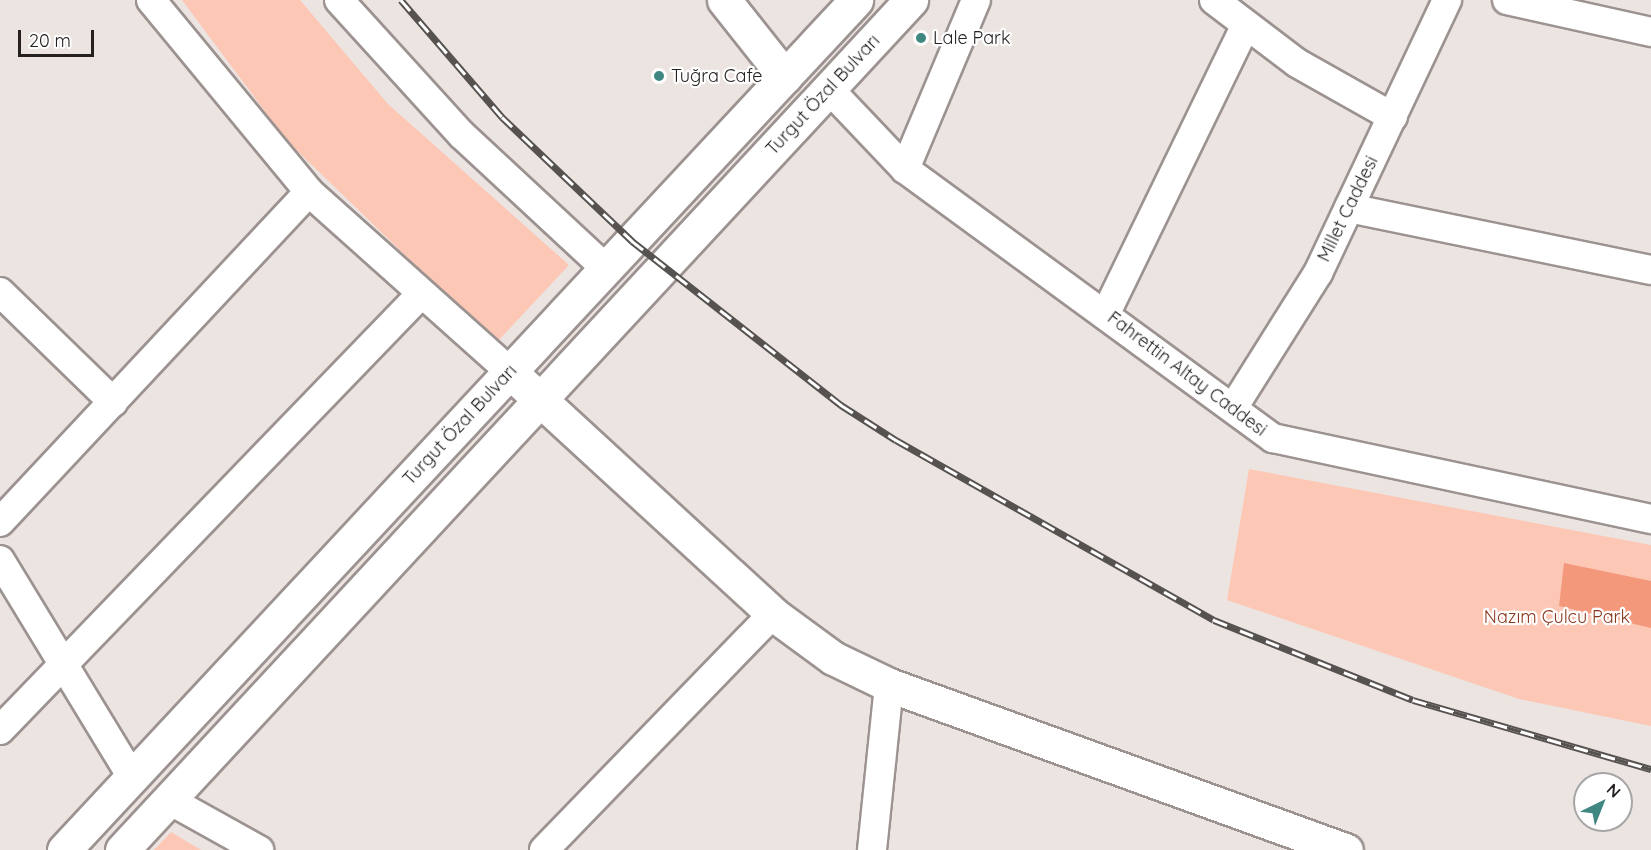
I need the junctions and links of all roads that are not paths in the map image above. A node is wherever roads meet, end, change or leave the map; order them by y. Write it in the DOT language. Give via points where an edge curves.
graph roads {
  1 [pos="151,0"];
  2 [pos="339,0"];
  3 [pos="724,0"];
  4 [pos="856,0"];
  5 [pos="911,0"];
  6 [pos="976,0"];
  7 [pos="1214,0"];
  8 [pos="1447,0"];
  9 [pos="1507,0"];
  10 [pos="1246,25"];
  11 [pos="1651,32"];
  12 [pos="785,77"];
  13 [pos="829,89"];
  14 [pos="1393,117"];
  15 [pos="904,170"];
  16 [pos="309,192"];
  17 [pos="1349,208"];
  18 [pos="606,268"];
  19 [pos="1651,270"];
  20 [pos="0,292"];
  21 [pos="422,293"];
  22 [pos="1106,313"];
  23 [pos="509,371"];
  24 [pos="539,399"];
  25 [pos="113,402"];
  26 [pos="1233,408"];
  27 [pos="1651,519"];
  28 [pos="0,522"];
  29 [pos="0,560"];
  30 [pos="773,614"];
  31 [pos="64,664"];
  32 [pos="889,685"];
  33 [pos="0,730"];
  34 [pos="133,779"];
  35 [pos="171,801"];
  36 [pos="64,850"];
  37 [pos="122,850"];
  38 [pos="259,850"];
  39 [pos="544,850"];
  40 [pos="872,850"];
  41 [pos="1346,850"];
  1 -- 16 [label="street"];
  2 -- 18 [label="street" via="462,135"];
  3 -- 12 [label="main road"];
  4 -- 12 [label="main road, Turgut Özal Bulvarı"];
  5 -- 13 [label="main road, Turgut Özal Bulvarı"];
  6 -- 15 [label="street"];
  7 -- 10 [label="street"];
  8 -- 14 [label="street, Millet Caddesi"];
  9 -- 11 [label="street"];
  10 -- 14 [label="street" via="1297,63"];
  10 -- 22 [label="street"];
  12 -- 18 [label="main road, Turgut Özal Bulvarı"];
  13 -- 15 [label="street, Fahrettin Altay Caddesi"];
  13 -- 24 [label="main road, Turgut Özal Bulvarı"];
  14 -- 17 [label="street, Millet Caddesi"];
  15 -- 22 [label="street, Fahrettin Altay Caddesi"];
  16 -- 21 [label="street"];
  16 -- 25 [label="street"];
  17 -- 19 [label="street"];
  17 -- 26 [label="street, Millet Caddesi" via="1296,315"];
  18 -- 23 [label="main road, Turgut Özal Bulvarı"];
  20 -- 25 [label="street"];
  21 -- 23 [label="street"];
  21 -- 31 [label="street"];
  22 -- 26 [label="street, Fahrettin Altay Caddesi"];
  23 -- 24 [label="main road"];
  23 -- 34 [label="main road, Turgut Özal Bulvarı"];
  24 -- 30 [label="main road"];
  24 -- 35 [label="main road, Turgut Özal Bulvarı"];
  25 -- 28 [label="street"];
  26 -- 27 [label="street, Fahrettin Altay Caddesi" via="1273,438 1307,450"];
  29 -- 31 [label="street"];
  30 -- 32 [label="main road" via="833,658"];
  30 -- 39 [label="street"];
  31 -- 33 [label="street"];
  31 -- 34 [label="street"];
  32 -- 40 [label="street"];
  32 -- 41 [label="main road"];
  34 -- 36 [label="main road, Turgut Özal Bulvarı"];
  35 -- 37 [label="main road, Turgut Özal Bulvarı"];
  35 -- 38 [label="street"];
}
